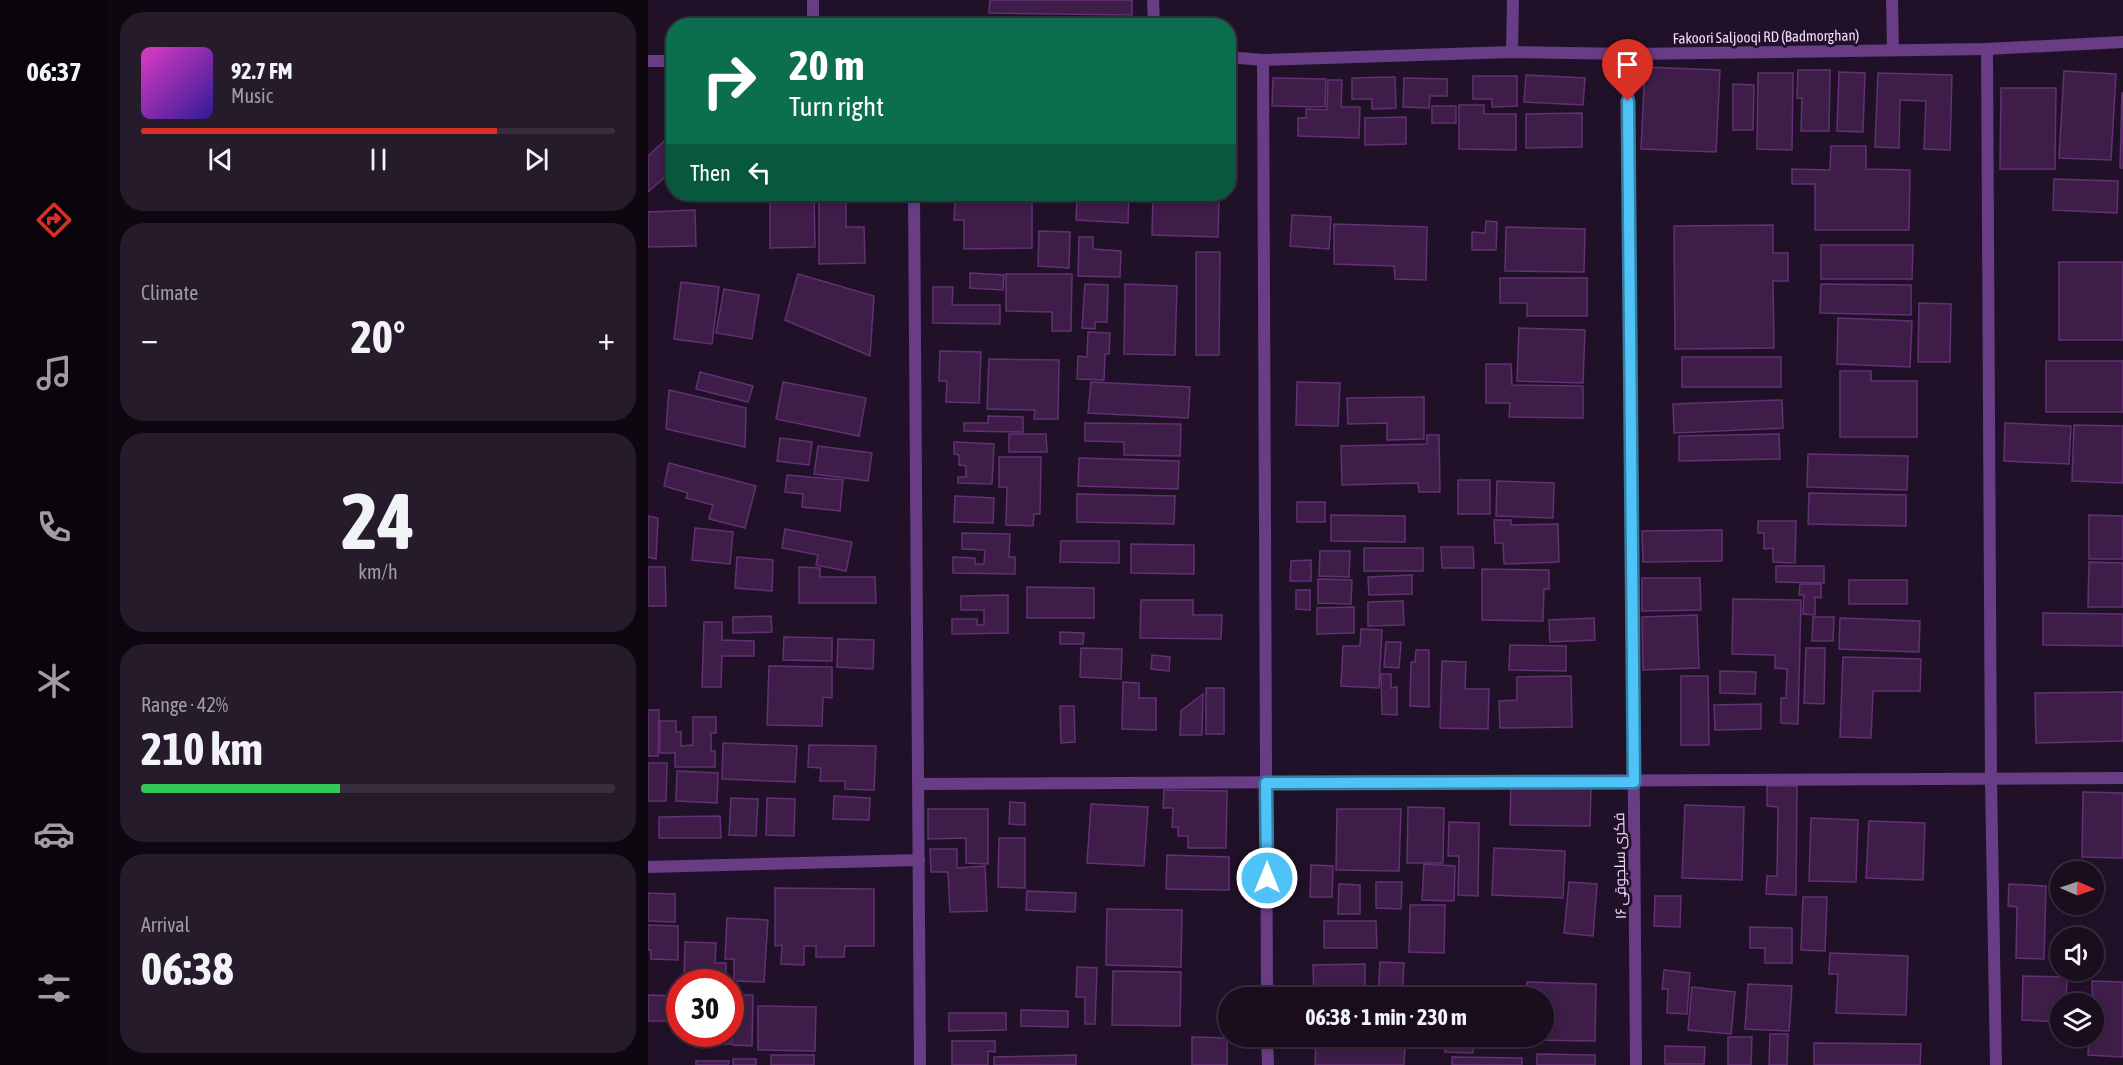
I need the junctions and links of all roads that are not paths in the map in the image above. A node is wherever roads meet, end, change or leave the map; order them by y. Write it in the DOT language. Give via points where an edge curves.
graph roads {
  1 [pos="813,0"];
  2 [pos="1154,0"];
  3 [pos="1513,0"];
  4 [pos="1892,0"];
  5 [pos="813,18"];
  6 [pos="1154,18"];
  7 [pos="2123,42"];
  8 [pos="1988,49"];
  9 [pos="1893,50"];
  10 [pos="1512,52"];
  11 [pos="1628,54"];
  12 [pos="1236,58"];
  13 [pos="1263,60"];
  14 [pos="648,61"];
  15 [pos="666,61"];
  16 [pos="914,201"];
  17 [pos="2123,778"];
  18 [pos="1991,780"];
  19 [pos="1634,782"];
  20 [pos="1266,783"];
  21 [pos="918,784"];
  22 [pos="919,860"];
  23 [pos="648,867"];
  24 [pos="1267,987"];
  25 [pos="1267,1047"];
  26 [pos="921,1065"];
  27 [pos="1268,1065"];
  28 [pos="1636,1065"];
  29 [pos="1996,1065"];
  1 -- 5 [label="street"];
  2 -- 6 [label="street"];
  3 -- 10 [label="street"];
  4 -- 9 [label="street"];
  7 -- 8 [label="street, Fakoori Saljooqi RD (Badmorghan)"];
  8 -- 9 [label="street, Fakoori Saljooqi RD (Badmorghan)"];
  8 -- 18 [label="street"];
  9 -- 11 [label="street, Fakoori Saljooqi RD (Badmorghan)"];
  10 -- 11 [label="street, Fakoori Saljooqi RD (Badmorghan)"];
  10 -- 13 [label="street, Fakoori Saljooqi RD (Badmorghan)"];
  11 -- 19 [label="street, فکری سلجوقی ۱۶"];
  12 -- 13 [label="street, Fakoori Saljooqi RD (Badmorghan)"];
  13 -- 20 [label="street"];
  14 -- 15 [label="street"];
  16 -- 21 [label="street"];
  17 -- 18 [label="street"];
  18 -- 19 [label="street"];
  18 -- 29 [label="street"];
  19 -- 20 [label="street"];
  19 -- 28 [label="street, فکری سلجوقی ۱۶"];
  20 -- 21 [label="street"];
  20 -- 24 [label="street"];
  21 -- 22 [label="street"];
  22 -- 23 [label="street"];
  22 -- 26 [label="street"];
  25 -- 27 [label="street"];
}
